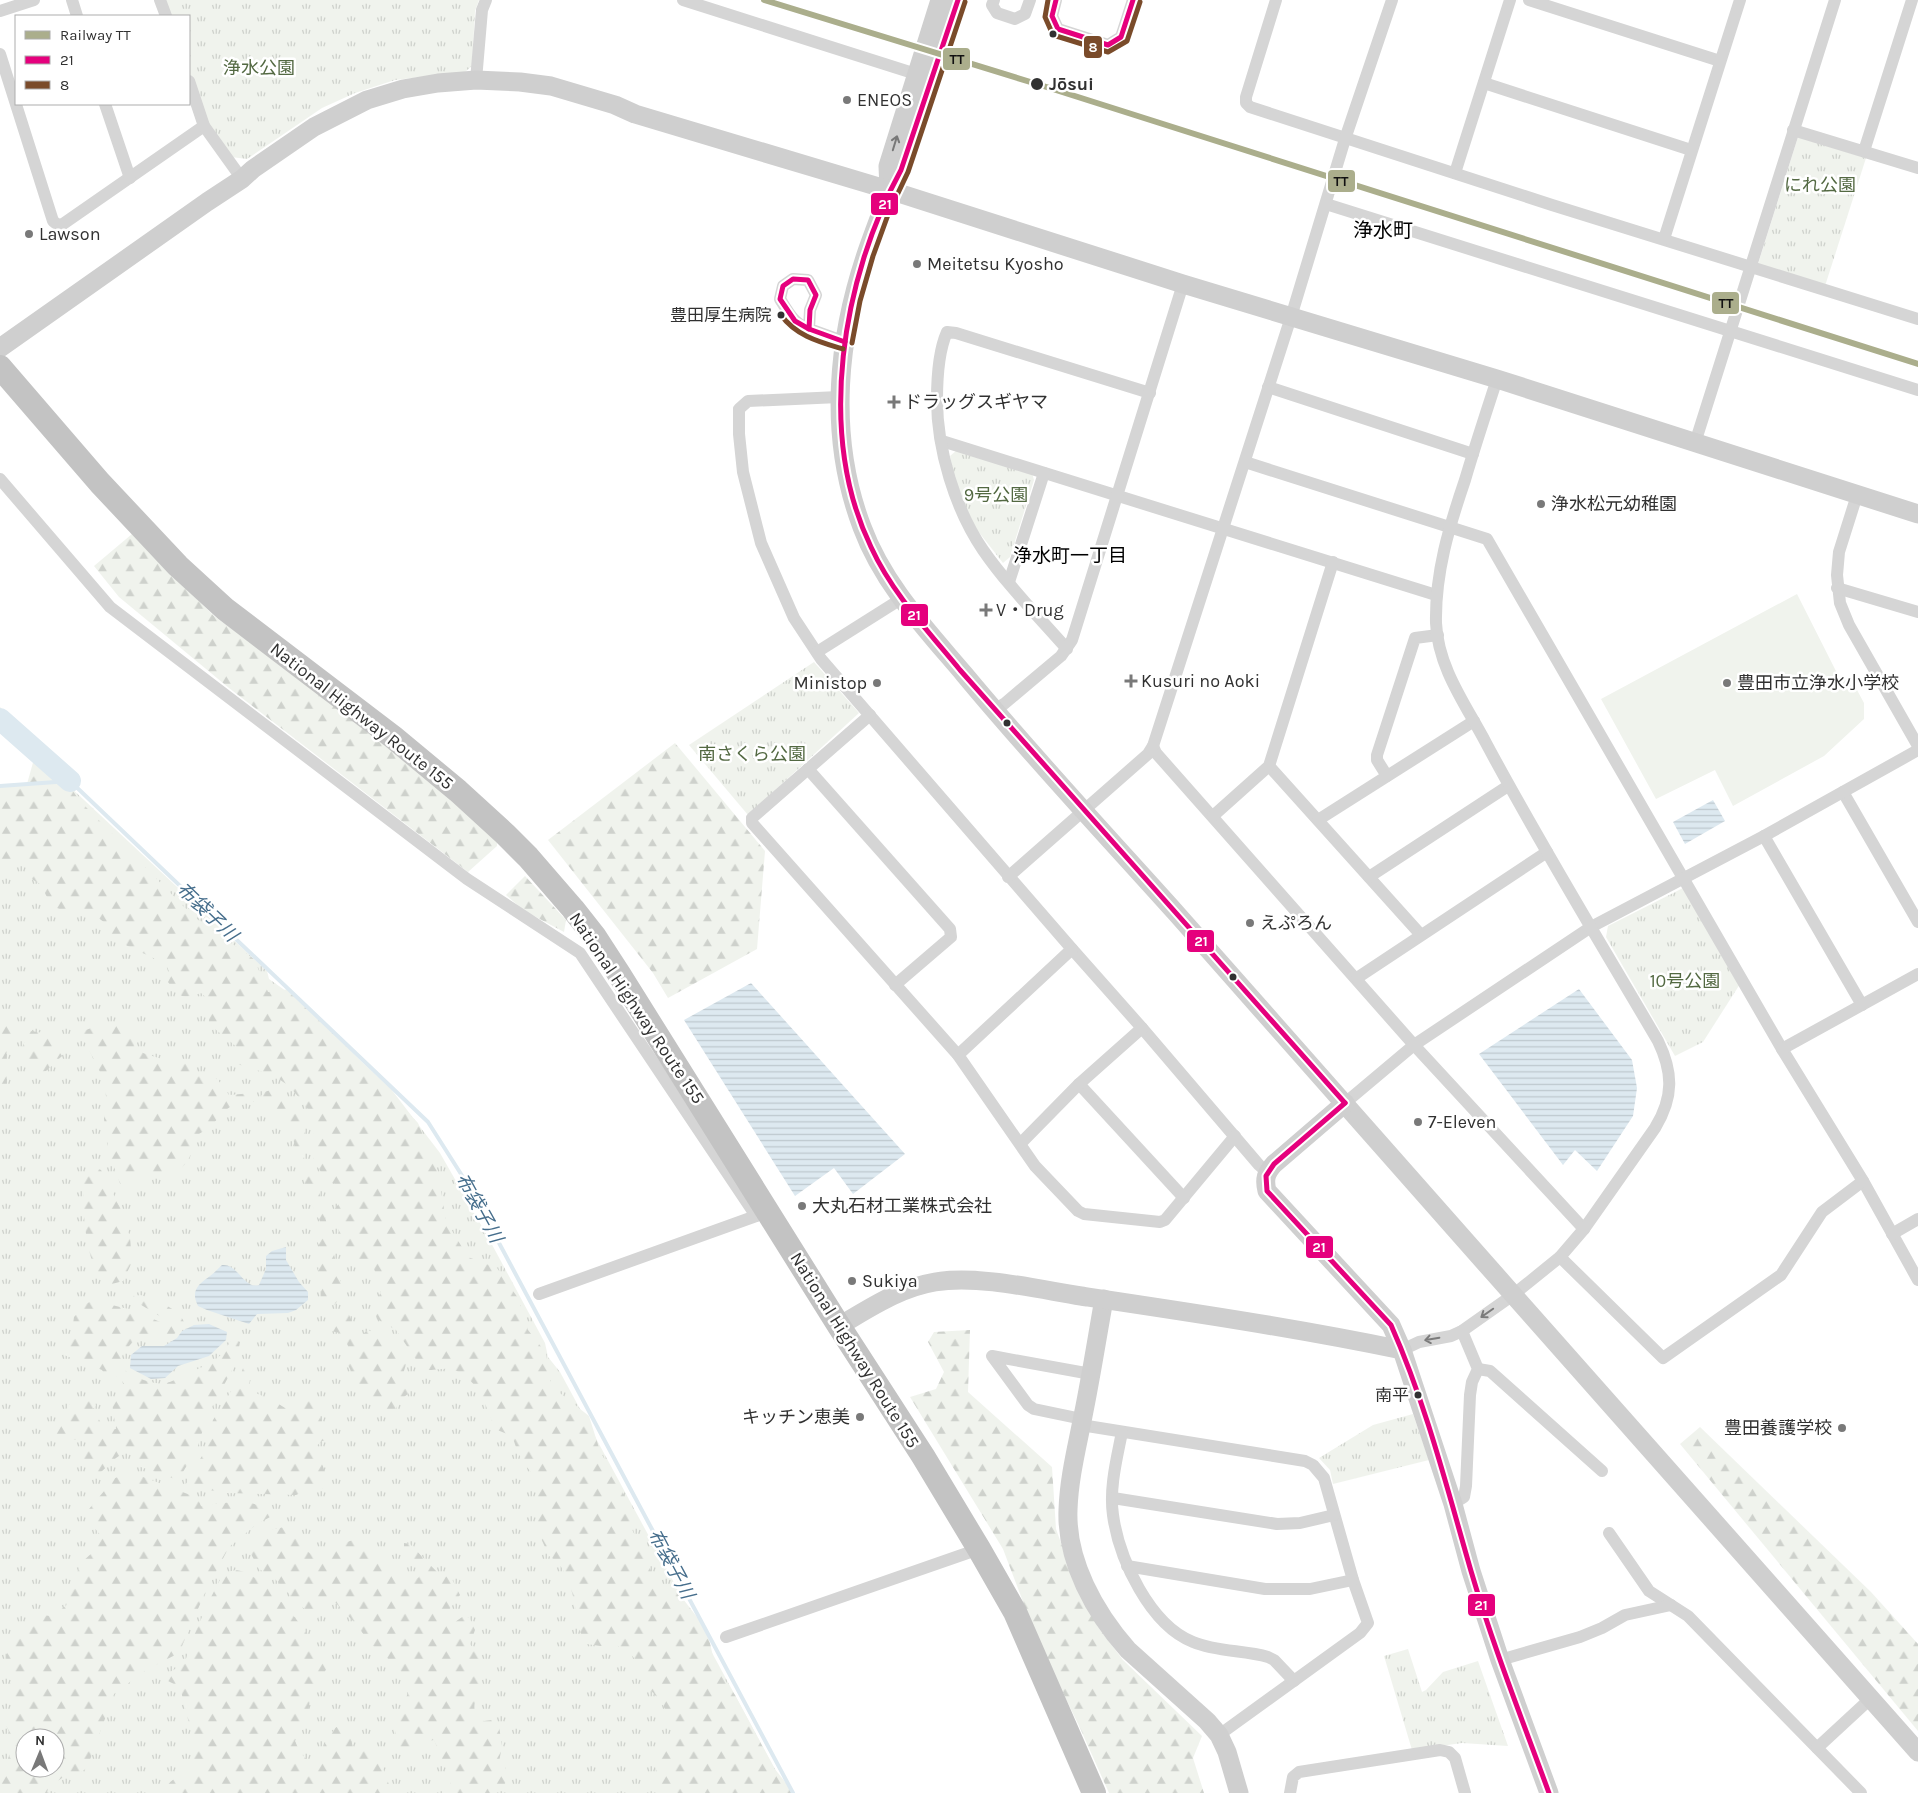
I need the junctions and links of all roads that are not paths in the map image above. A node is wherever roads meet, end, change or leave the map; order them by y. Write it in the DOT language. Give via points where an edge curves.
graph roads {
  1 [pos="34,0"];
  2 [pos="72,0"];
  3 [pos="160,0"];
  4 [pos="486,0"];
  5 [pos="683,0"];
  6 [pos="958,0"];
  7 [pos="994,0"];
  8 [pos="1030,0"];
  9 [pos="1056,0"];
  10 [pos="1133,0"];
  11 [pos="1276,0"];
  12 [pos="1391,0"];
  13 [pos="1510,0"];
  14 [pos="1529,0"];
  15 [pos="1740,0"];
  16 [pos="1835,0"];
  17 [pos="1912,0"];
  18 [pos="0,11"];
  19 [pos="943,11"];
  20 [pos="77,15"];
  21 [pos="166,15"];
  22 [pos="0,54"];
  23 [pos="1720,61"];
  24 [pos="923,77"];
  25 [pos="476,80"];
  26 [pos="1484,83"];
  27 [pos="190,85"];
  28 [pos="15,101"];
  29 [pos="16,105"];
  30 [pos="105,105"];
  31 [pos="204,126"];
  32 [pos="1793,130"];
  33 [pos="1345,139"];
  34 [pos="1691,150"];
  35 [pos="1864,151"];
  36 [pos="1918,168"];
  37 [pos="1455,173"];
  38 [pos="130,178"];
  39 [pos="242,179"];
  40 [pos="889,190"];
  41 [pos="1326,204"];
  42 [pos="1664,239"];
  43 [pos="1750,267"];
  44 [pos="1183,284"];
  45 [pos="1291,317"];
  46 [pos="1918,319"];
  47 [pos="810,330"];
  48 [pos="1730,332"];
  49 [pos="844,342"];
  50 [pos="0,348"];
  51 [pos="0,368"];
  52 [pos="1497,379"];
  53 [pos="1268,387"];
  54 [pos="1918,390"];
  55 [pos="1150,393"];
  56 [pos="839,397"];
  57 [pos="942,441"];
  58 [pos="1695,442"];
  59 [pos="1473,454"];
  60 [pos="1245,462"];
  61 [pos="1044,473"];
  62 [pos="0,479"];
  63 [pos="1857,495"];
  64 [pos="1118,496"];
  65 [pos="1918,514"];
  66 [pos="1449,527"];
  67 [pos="1223,528"];
  68 [pos="1333,562"];
  69 [pos="1009,582"];
  70 [pos="1838,588"];
  71 [pos="1436,595"];
  72 [pos="901,599"];
  73 [pos="1918,612"];
  74 [pos="1438,635"];
  75 [pos="1067,649"];
  76 [pos="817,652"];
  77 [pos="994,710"];
  78 [pos="870,715"];
  79 [pos="1474,721"];
  80 [pos="1153,746"];
  81 [pos="1918,746"];
  82 [pos="1918,750"];
  83 [pos="1269,766"];
  84 [pos="808,769"];
  85 [pos="1387,776"];
  86 [pos="1508,786"];
  87 [pos="1843,792"];
  88 [pos="1084,810"];
  89 [pos="1213,816"];
  90 [pos="1318,820"];
  91 [pos="1764,836"];
  92 [pos="1547,852"];
  93 [pos="1008,877"];
  94 [pos="1369,877"];
  95 [pos="1684,878"];
  96 [pos="1918,922"];
  97 [pos="1591,926"];
  98 [pos="1421,934"];
  99 [pos="1072,949"];
  100 [pos="1918,974"];
  101 [pos="1357,978"];
  102 [pos="895,984"];
  103 [pos="1862,1005"];
  104 [pos="1142,1028"];
  105 [pos="1414,1045"];
  106 [pos="1782,1049"];
  107 [pos="958,1055"];
  108 [pos="1078,1084"];
  109 [pos="1344,1103"];
  110 [pos="1235,1136"];
  111 [pos="1020,1143"];
  112 [pos="1267,1172"];
  113 [pos="1863,1181"];
  114 [pos="1184,1198"];
  115 [pos="761,1212"];
  116 [pos="1918,1219"];
  117 [pos="1584,1229"];
  118 [pos="1892,1234"];
  119 [pos="1560,1257"];
  120 [pos="1918,1280"];
  121 [pos="539,1294"];
  122 [pos="1513,1296"];
  123 [pos="1104,1299"];
  124 [pos="839,1326"];
  125 [pos="1462,1331"];
  126 [pos="1402,1350"];
  127 [pos="1478,1368"];
  128 [pos="1091,1374"];
  129 [pos="1081,1422"];
  130 [pos="1122,1432"];
  131 [pos="1602,1471"];
  132 [pos="1113,1498"];
  133 [pos="1453,1504"];
  134 [pos="1334,1515"];
  135 [pos="1609,1533"];
  136 [pos="978,1549"];
  137 [pos="1127,1566"];
  138 [pos="1353,1580"];
  139 [pos="1671,1605"];
  140 [pos="726,1637"];
  141 [pos="1500,1660"];
  142 [pos="1294,1681"];
  143 [pos="1870,1699"];
  144 [pos="1219,1735"];
  145 [pos="1817,1748"];
  146 [pos="1918,1752"];
  147 [pos="1094,1793"];
  148 [pos="1239,1793"];
  149 [pos="1290,1793"];
  150 [pos="1464,1793"];
  151 [pos="1549,1793"];
  152 [pos="1861,1793"];
  1 -- 18 [label="street"];
  2 -- 20 [label="street"];
  3 -- 21 [label="street"];
  4 -- 25 [label="street" via="482,10"];
  5 -- 24 [label="street"];
  6 -- 19 [label="street"];
  7 -- 8 [label="street" via="992,5 997,13 1015,19 1025,14"];
  9 -- 10 [label="street" via="1052,16 1058,29 1108,45 1121,37"];
  11 -- 33 [label="street" via="1246,94 1246,103"];
  12 -- 33 [label="street"];
  13 -- 26 [label="street"];
  14 -- 23 [label="street"];
  15 -- 23 [label="street"];
  16 -- 32 [label="street"];
  17 -- 35 [label="street"];
  19 -- 24 [label="street"];
  22 -- 28 [label="street"];
  23 -- 34 [label="street"];
  24 -- 40 [label="street" via="888,166"];
  25 -- 39 [label="street" via="403,89 367,100 314,127"];
  25 -- 40 [label="street" via="550,86"];
  26 -- 34 [label="street"];
  26 -- 37 [label="street"];
  27 -- 31 [label="street"];
  29 -- 38 [label="street" via="54,224 63,224"];
  30 -- 38 [label="street"];
  31 -- 38 [label="street"];
  31 -- 39 [label="street"];
  32 -- 35 [label="street"];
  32 -- 43 [label="street"];
  33 -- 37 [label="street"];
  33 -- 41 [label="street"];
  34 -- 42 [label="street"];
  35 -- 36 [label="street"];
  37 -- 42 [label="street"];
  39 -- 50 [label="street"];
  40 -- 44 [label="street"];
  40 -- 49 [label="street" via="861,268"];
  41 -- 45 [label="street"];
  41 -- 48 [label="street"];
  42 -- 43 [label="street"];
  43 -- 46 [label="street"];
  43 -- 48 [label="street"];
  44 -- 45 [label="street"];
  44 -- 55 [label="street"];
  45 -- 52 [label="street"];
  45 -- 53 [label="street"];
  47 -- 49 [label="street"];
  48 -- 54 [label="street"];
  48 -- 58 [label="street"];
  49 -- 56 [label="street"];
  51 -- 115 [label="highway, National Highway Route 155" via="100,483 178,566 225,609 393,737 458,791 528,857 594,937"];
  52 -- 58 [label="street"];
  52 -- 59 [label="street"];
  53 -- 59 [label="street"];
  53 -- 60 [label="street"];
  55 -- 57 [label="street" via="947,332 940,354 937,385 937,414"];
  55 -- 64 [label="street"];
  56 -- 72 [label="street" via="842,445 852,495 877,561"];
  56 -- 76 [label="street" via="748,401 739,409 738,416 743,472 761,543 790,610"];
  57 -- 61 [label="street"];
  57 -- 69 [label="street" via="958,504 984,551"];
  58 -- 63 [label="street"];
  59 -- 66 [label="street"];
  60 -- 66 [label="street"];
  60 -- 67 [label="street"];
  61 -- 64 [label="street"];
  61 -- 69 [label="street"];
  62 -- 115 [label="street" via="110,607 467,880 580,953"];
  63 -- 65 [label="street"];
  63 -- 70 [label="street" via="1839,552"];
  64 -- 67 [label="street"];
  64 -- 75 [label="street"];
  66 -- 71 [label="street"];
  66 -- 95 [label="street" via="1487,539"];
  67 -- 68 [label="street"];
  67 -- 80 [label="street"];
  68 -- 71 [label="street"];
  68 -- 83 [label="street"];
  69 -- 75 [label="street"];
  70 -- 73 [label="street"];
  70 -- 81 [label="street" via="1849,625"];
  71 -- 74 [label="street"];
  72 -- 76 [label="street"];
  72 -- 77 [label="street"];
  74 -- 79 [label="street" via="1450,678"];
  74 -- 85 [label="street" via="1416,638 1377,755"];
  75 -- 77 [label="street"];
  76 -- 78 [label="street"];
  77 -- 88 [label="street"];
  78 -- 84 [label="street"];
  78 -- 93 [label="street"];
  79 -- 85 [label="street"];
  79 -- 86 [label="street"];
  80 -- 88 [label="street"];
  80 -- 89 [label="street"];
  82 -- 87 [label="street"];
  83 -- 89 [label="street"];
  83 -- 90 [label="street"];
  84 -- 102 [label="street" via="752,818 752,823"];
  84 -- 102 [label="street" via="950,929 951,937"];
  85 -- 90 [label="street"];
  86 -- 92 [label="street"];
  86 -- 94 [label="street"];
  87 -- 91 [label="street"];
  87 -- 96 [label="street"];
  88 -- 93 [label="street"];
  88 -- 109 [label="street"];
  89 -- 101 [label="street"];
  90 -- 94 [label="street"];
  91 -- 95 [label="street"];
  91 -- 103 [label="street"];
  92 -- 97 [label="street"];
  92 -- 98 [label="street"];
  93 -- 99 [label="street"];
  94 -- 98 [label="street"];
  95 -- 97 [label="street"];
  95 -- 106 [label="street"];
  97 -- 105 [label="street"];
  97 -- 117 [label="street" via="1658,1040 1665,1056 1670,1089 1664,1112"];
  98 -- 101 [label="street"];
  99 -- 104 [label="street"];
  99 -- 107 [label="street"];
  100 -- 103 [label="street"];
  101 -- 105 [label="street"];
  102 -- 107 [label="street"];
  103 -- 106 [label="street"];
  104 -- 108 [label="street"];
  104 -- 110 [label="street"];
  105 -- 109 [label="street"];
  105 -- 117 [label="street"];
  106 -- 113 [label="street"];
  107 -- 111 [label="street"];
  108 -- 111 [label="street"];
  108 -- 114 [label="street"];
  109 -- 112 [label="street"];
  109 -- 122 [label="street"];
  110 -- 112 [label="street"];
  110 -- 114 [label="street"];
  111 -- 114 [label="street" via="1041,1174 1084,1214 1160,1222"];
  112 -- 126 [label="street" via="1267,1191 1391,1325"];
  113 -- 118 [label="street"];
  113 -- 119 [label="street" via="1822,1212 1781,1275 1663,1358"];
  115 -- 121 [label="street"];
  115 -- 124 [label="highway, National Highway Route 155"];
  116 -- 118 [label="street"];
  117 -- 119 [label="street"];
  118 -- 120 [label="street"];
  119 -- 122 [label="street"];
  122 -- 125 [label="street, one-way"];
  122 -- 143 [label="street"];
  123 -- 124 [label="street" via="988,1282 936,1282 911,1287 888,1297"];
  123 -- 126 [label="street"];
  123 -- 128 [label="street"];
  124 -- 136 [label="highway, National Highway Route 155" via="923,1456"];
  125 -- 126 [label="street, one-way"];
  125 -- 127 [label="street"];
  126 -- 133 [label="street"];
  127 -- 131 [label="street" via="1490,1371"];
  127 -- 133 [label="street" via="1470,1395 1464,1497"];
  128 -- 129 [label="street"];
  128 -- 129 [label="street" via="992,1356 1028,1405"];
  129 -- 130 [label="street"];
  129 -- 144 [label="street" via="1070,1477 1068,1511 1074,1555 1089,1594 1097,1610 1128,1650"];
  130 -- 132 [label="street"];
  130 -- 134 [label="street" via="1305,1461 1324,1478"];
  132 -- 134 [label="street" via="1277,1524 1300,1523"];
  132 -- 137 [label="street" via="1112,1514"];
  133 -- 141 [label="street"];
  134 -- 138 [label="street"];
  135 -- 139 [label="street" via="1649,1591"];
  136 -- 140 [label="street"];
  136 -- 147 [label="highway, National Highway Route 155" via="1015,1612"];
  137 -- 138 [label="street" via="1264,1590 1310,1589"];
  137 -- 142 [label="street" via="1156,1614 1172,1630 1194,1643 1274,1660"];
  138 -- 142 [label="street" via="1368,1623 1360,1633"];
  139 -- 141 [label="street" via="1624,1615 1580,1637"];
  139 -- 145 [label="street" via="1688,1616"];
  141 -- 151 [label="street"];
  142 -- 144 [label="street"];
  143 -- 145 [label="street"];
  143 -- 146 [label="street"];
  144 -- 148 [label="street"];
  145 -- 152 [label="street"];
  149 -- 150 [label="street" via="1293,1777 1300,1772 1440,1750 1455,1758"];
}
